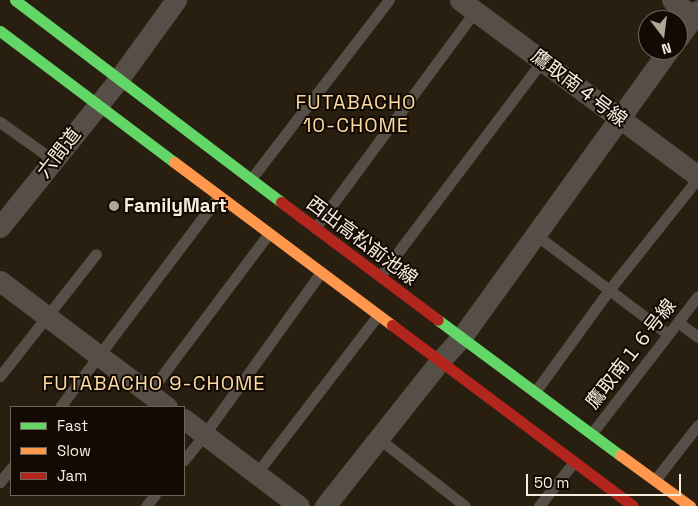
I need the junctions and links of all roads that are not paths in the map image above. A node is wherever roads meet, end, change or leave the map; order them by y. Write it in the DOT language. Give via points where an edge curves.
graph roads {
  1 [pos="15,0"];
  2 [pos="389,0"];
  3 [pos="672,0"];
  4 [pos="174,1"];
  5 [pos="467,6"];
  6 [pos="695,14"];
  7 [pos="0,31"];
  8 [pos="10,39"];
  9 [pos="0,46"];
  10 [pos="662,60"];
  11 [pos="542,61"];
  12 [pos="118,80"];
  13 [pos="97,104"];
  14 [pos="620,119"];
  15 [pos="0,122"];
  16 [pos="53,160"];
  17 [pos="698,177"];
  18 [pos="250,179"];
  19 [pos="219,196"];
  20 [pos="3,217"];
  21 [pos="316,228"];
  22 [pos="269,233"];
  23 [pos="536,235"];
  24 [pos="96,254"];
  25 [pos="321,272"];
  26 [pos="380,276"];
  27 [pos="0,281"];
  28 [pos="609,290"];
  29 [pos="698,296"];
  30 [pos="378,315"];
  31 [pos="46,316"];
  32 [pos="678,322"];
  33 [pos="668,334"];
  34 [pos="698,337"];
  35 [pos="462,338"];
  36 [pos="100,356"];
  37 [pos="440,361"];
  38 [pos="0,376"];
  39 [pos="535,392"];
  40 [pos="149,393"];
  41 [pos="61,406"];
  42 [pos="167,406"];
  43 [pos="185,421"];
  44 [pos="698,425"];
  45 [pos="592,433"];
  46 [pos="204,435"];
  47 [pos="378,438"];
  48 [pos="185,459"];
  49 [pos="574,462"];
  50 [pos="10,469"];
  51 [pos="256,474"];
  52 [pos="655,480"];
  53 [pos="0,482"];
  54 [pos="154,496"];
  55 [pos="146,506"];
  56 [pos="299,506"];
  57 [pos="325,506"];
  58 [pos="465,506"];
  59 [pos="539,506"];
  60 [pos="633,506"];
  61 [pos="690,506"];
  1 -- 12 [label="main road, 西出高松前池線" via="35,8"];
  2 -- 18 [label="lane"];
  3 -- 6 [label="street"];
  4 -- 12 [label="street, 六間道"];
  5 -- 11 [label="street, 鷹取南４号線"];
  5 -- 21 [label="lane"];
  7 -- 8 [label="main road"];
  8 -- 9 [label="lane"];
  8 -- 13 [label="main road"];
  10 -- 14 [label="street"];
  11 -- 14 [label="street, 鷹取南４号線"];
  11 -- 26 [label="lane"];
  12 -- 13 [label="street, 六間道"];
  12 -- 18 [label="main road, 西出高松前池線"];
  13 -- 16 [label="street, 六間道"];
  13 -- 19 [label="main road"];
  14 -- 17 [label="street, 鷹取南４号線"];
  14 -- 23 [label="street"];
  15 -- 16 [label="lane"];
  16 -- 20 [label="street, 六間道"];
  17 -- 28 [label="lane"];
  18 -- 21 [label="main road, 西出高松前池線"];
  19 -- 22 [label="main road"];
  19 -- 36 [label="lane"];
  21 -- 26 [label="main road, 西出高松前池線"];
  22 -- 25 [label="main road"];
  22 -- 40 [label="lane"];
  23 -- 28 [label="lane"];
  23 -- 35 [label="street"];
  24 -- 31 [label="lane"];
  25 -- 30 [label="main road"];
  25 -- 46 [label="lane"];
  26 -- 35 [label="main road, 西出高松前池線"];
  27 -- 31 [label="street"];
  28 -- 33 [label="lane"];
  28 -- 39 [label="lane"];
  29 -- 32 [label="lane, 鷹取南１６号線"];
  30 -- 37 [label="main road"];
  30 -- 51 [label="lane"];
  31 -- 36 [label="street"];
  31 -- 38 [label="lane"];
  32 -- 33 [label="lane, 鷹取南１６号線"];
  32 -- 34 [label="lane"];
  33 -- 45 [label="lane, 鷹取南１６号線"];
  35 -- 37 [label="street"];
  35 -- 39 [label="main road, 西出高松前池線"];
  36 -- 40 [label="street"];
  36 -- 41 [label="lane"];
  37 -- 47 [label="street"];
  37 -- 49 [label="main road"];
  39 -- 45 [label="main road, 西出高松前池線"];
  40 -- 42 [label="street"];
  43 -- 46 [label="street"];
  44 -- 52 [label="lane"];
  45 -- 52 [label="main road, 西出高松前池線"];
  46 -- 48 [label="lane"];
  46 -- 51 [label="street"];
  47 -- 57 [label="street"];
  47 -- 58 [label="lane"];
  49 -- 59 [label="lane"];
  49 -- 60 [label="main road"];
  50 -- 53 [label="lane"];
  51 -- 56 [label="street"];
  52 -- 61 [label="main road, 西出高松前池線"];
  54 -- 55 [label="lane"];
}
